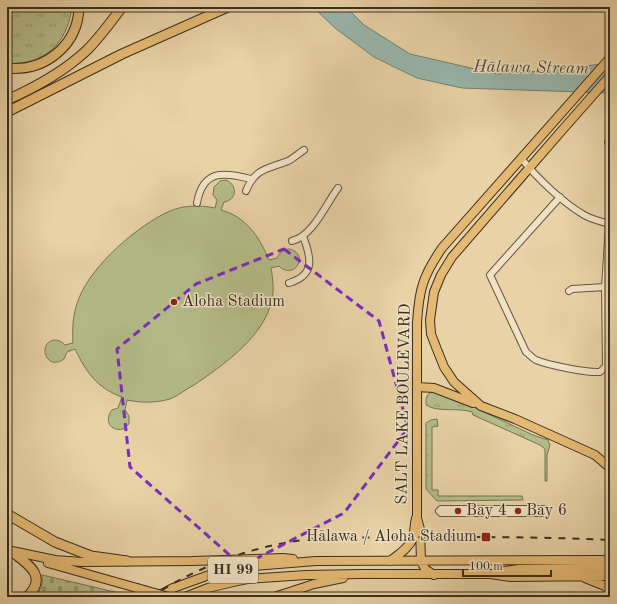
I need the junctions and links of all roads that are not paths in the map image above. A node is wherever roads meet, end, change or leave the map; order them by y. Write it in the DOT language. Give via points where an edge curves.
graph roads {
  1 [pos="79,7"];
  2 [pos="122,7"];
  3 [pos="228,7"];
  4 [pos="610,58"];
  5 [pos="7,68"];
  6 [pos="610,76"];
  7 [pos="35,87"];
  8 [pos="7,100"];
  9 [pos="7,103"];
  10 [pos="7,112"];
  11 [pos="304,150"];
  12 [pos="521,158"];
  13 [pos="529,168"];
  14 [pos="251,179"];
  15 [pos="338,188"];
  16 [pos="246,191"];
  17 [pos="560,197"];
  18 [pos="197,203"];
  19 [pos="610,224"];
  20 [pos="303,236"];
  21 [pos="292,241"];
  22 [pos="289,283"];
  23 [pos="605,288"];
  24 [pos="569,291"];
  25 [pos="417,387"];
  26 [pos="481,406"];
  27 [pos="610,468"];
  28 [pos="545,513"];
  29 [pos="7,514"];
  30 [pos="417,516"];
  31 [pos="10,552"];
  32 [pos="610,560"];
  33 [pos="127,561"];
  34 [pos="316,561"];
  35 [pos="390,561"];
  36 [pos="421,561"];
  37 [pos="610,567"];
  38 [pos="361,574"];
  39 [pos="490,574"];
  40 [pos="434,575"];
  41 [pos="570,576"];
  42 [pos="610,576"];
  43 [pos="610,592"];
  44 [pos="27,597"];
  45 [pos="155,597"];
  46 [pos="169,597"];
  47 [pos="185,597"];
  48 [pos="274,597"];
  1 -- 5 [label="highway" via="74,31 56,55 29,68"];
  2 -- 7 [label="highway" via="87,50"];
  3 -- 10 [label="highway" via="122,54"];
  4 -- 12 [label="main road, SALT LAKE BOULEVARD"];
  6 -- 13 [label="main road, SALT LAKE BOULEVARD"];
  7 -- 8 [label="highway"];
  7 -- 9 [label="highway"];
  11 -- 14 [label="street" via="290,160 261,171"];
  12 -- 13 [label="street"];
  12 -- 25 [label="main road, SALT LAKE BOULEVARD" via="442,248 424,278 418,308"];
  13 -- 17 [label="street"];
  13 -- 26 [label="main road, SALT LAKE BOULEVARD" via="452,257 434,292 431,334 444,367 454,382"];
  14 -- 16 [label="street"];
  14 -- 18 [label="street" via="218,174 206,182"];
  15 -- 20 [label="street" via="313,226"];
  17 -- 19 [label="street" via="584,215"];
  17 -- 23 [label="street" via="490,275 526,352 535,359 547,363 600,372 606,366"];
  19 -- 23 [label="street"];
  20 -- 21 [label="street"];
  20 -- 22 [label="street" via="309,252 308,270 302,277"];
  23 -- 24 [label="street"];
  25 -- 26 [label="main road" via="434,388"];
  25 -- 30 [label="main road, SALT LAKE BOULEVARD"];
  26 -- 27 [label="main road, SALT LAKE BOULEVARD" via="595,455"];
  28 -- 28 [label="street" via="545,509 439,511 441,513"];
  29 -- 33 [label="highway" via="55,542 91,556"];
  30 -- 35 [label="main road" via="410,543"];
  30 -- 36 [label="main road, SALT LAKE BOULEVARD"];
  31 -- 33 [label="main road" via="55,560 102,563"];
  31 -- 44 [label="highway" via="30,565 36,576 36,584"];
  31 -- 46 [label="main road, bridge"];
  32 -- 36 [label="main road, HI 99"];
  33 -- 34 [label="main road" via="282,558"];
  34 -- 35 [label="main road, HI 99"];
  34 -- 45 [label="main road, HI 99" via="253,566 212,574"];
  35 -- 36 [label="main road, HI 99"];
  36 -- 40 [label="main road" via="425,569"];
  37 -- 39 [label="main road" via="519,570"];
  38 -- 40 [label="main road, HI 99"];
  38 -- 47 [label="main road, HI 99" via="247,579 208,588"];
  38 -- 48 [label="main road" via="314,584"];
  39 -- 40 [label="main road, HI 99"];
  39 -- 41 [label="main road, HI 99"];
  41 -- 42 [label="main road, HI 99"];
  41 -- 43 [label="main road" via="588,579 605,586"];
}
